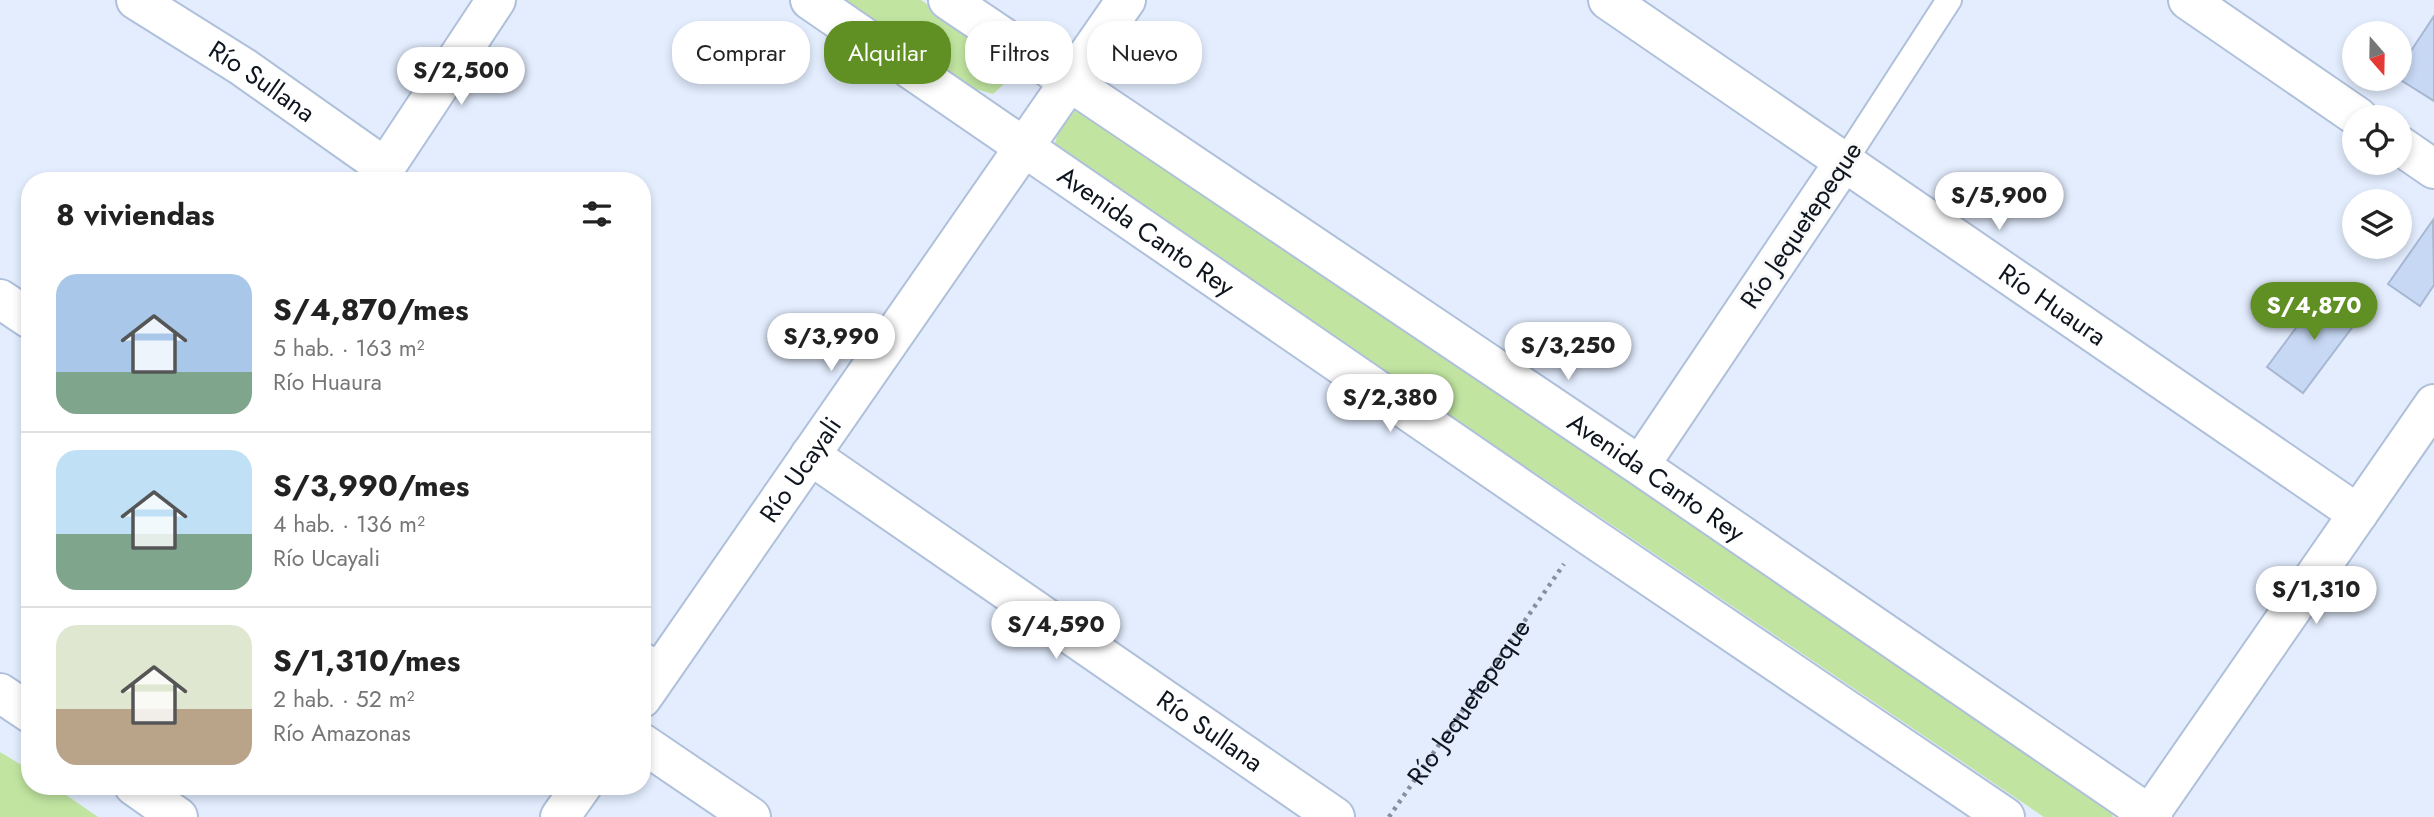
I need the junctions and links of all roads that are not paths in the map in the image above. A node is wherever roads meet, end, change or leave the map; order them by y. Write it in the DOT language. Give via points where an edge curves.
graph roads {
  1 [pos="136,0"];
  2 [pos="496,0"];
  3 [pos="810,0"];
  4 [pos="948,0"];
  5 [pos="1126,0"];
  6 [pos="1608,0"];
  7 [pos="1949,0"];
  8 [pos="2188,0"];
  9 [pos="979,21"];
  10 [pos="1073,77"];
  11 [pos="1068,84"];
  12 [pos="1070,84"];
  13 [pos="2342,106"];
  14 [pos="1024,146"];
  15 [pos="2412,154"];
  16 [pos="1844,162"];
  17 [pos="2434,169"];
  18 [pos="378,172"];
  19 [pos="382,172"];
  20 [pos="0,299"];
  21 [pos="21,313"];
  22 [pos="2434,404"];
  23 [pos="1651,449"];
  24 [pos="810,455"];
  25 [pos="2358,514"];
  26 [pos="653,660"];
  27 [pos="651,749"];
  28 [pos="147,795"];
  29 [pos="576,795"];
  30 [pos="2150,816"];
  31 [pos="178,817"];
  32 [pos="560,817"];
  33 [pos="751,817"];
  34 [pos="1335,817"];
  35 [pos="2005,817"];
  1 -- 18 [label="street, Río Sullana" via="243,67"];
  2 -- 19 [label="street"];
  3 -- 14 [label="street, Avenida Canto Rey"];
  4 -- 9 [label="street, Avenida Canto Rey"];
  5 -- 10 [label="street, Río Ucayali"];
  6 -- 16 [label="street, Río Huaura"];
  7 -- 16 [label="lane, Río Jequetepeque"];
  8 -- 13 [label="street"];
  11 -- 14 [label="street, Río Ucayali"];
  12 -- 30 [label="street, Avenida Canto Rey" via="1628,457"];
  14 -- 24 [label="street, Río Ucayali"];
  14 -- 35 [label="street, Avenida Canto Rey"];
  15 -- 17 [label="street"];
  16 -- 23 [label="street, Río Jequetepeque"];
  16 -- 25 [label="street, Río Huaura"];
  20 -- 21 [label="street"];
  22 -- 25 [label="street"];
  24 -- 26 [label="street, Río Ucayali"];
  24 -- 34 [label="street, Río Sullana"];
  25 -- 30 [label="street"];
  27 -- 33 [label="street"];
  28 -- 31 [label="street"];
  29 -- 32 [label="street"];
}
